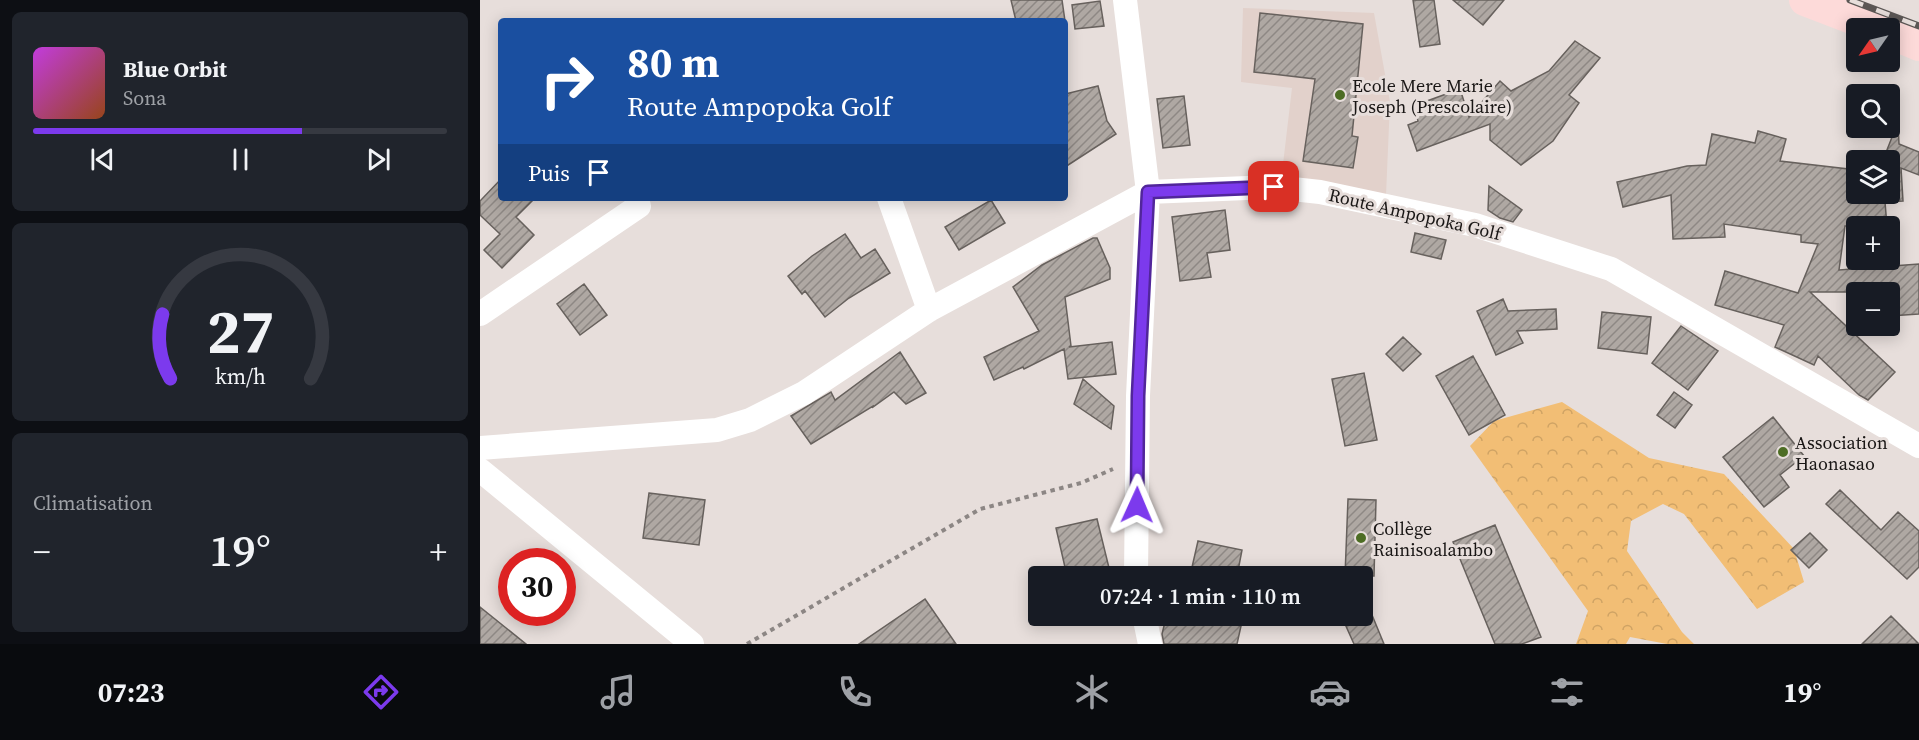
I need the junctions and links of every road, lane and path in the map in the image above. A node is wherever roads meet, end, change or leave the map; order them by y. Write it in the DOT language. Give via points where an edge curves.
graph roads {
  1 [pos="1125,0"];
  2 [pos="1805,0"];
  3 [pos="1852,18"];
  4 [pos="1900,37"];
  5 [pos="1919,45"];
  6 [pos="1148,192"];
  7 [pos="890,201"];
  8 [pos="639,206"];
  9 [pos="929,309"];
  10 [pos="480,314"];
  11 [pos="1919,446"];
  12 [pos="480,448"];
  13 [pos="1138,457"];
  14 [pos="480,470"];
  15 [pos="1136,566"];
  16 [pos="1146,626"];
  17 [pos="692,644"];
  18 [pos="747,644"];
  19 [pos="1150,644"];
  1 -- 6 [label="street"];
  2 -- 3 [label="main road"];
  4 -- 5 [label="main road"];
  6 -- 9 [label="street"];
  6 -- 11 [label="street, Route Ampopoka Golf" via="1274,187 1320,192 1475,225 1611,269"];
  6 -- 13 [label="street"];
  7 -- 9 [label="street"];
  8 -- 10 [label="street"];
  9 -- 12 [label="street" via="804,393 750,420 717,430"];
  13 -- 15 [label="street"];
  13 -- 18 [label="path" via="1081,483 980,509"];
  14 -- 17 [label="street"];
  16 -- 19 [label="street"];
}
